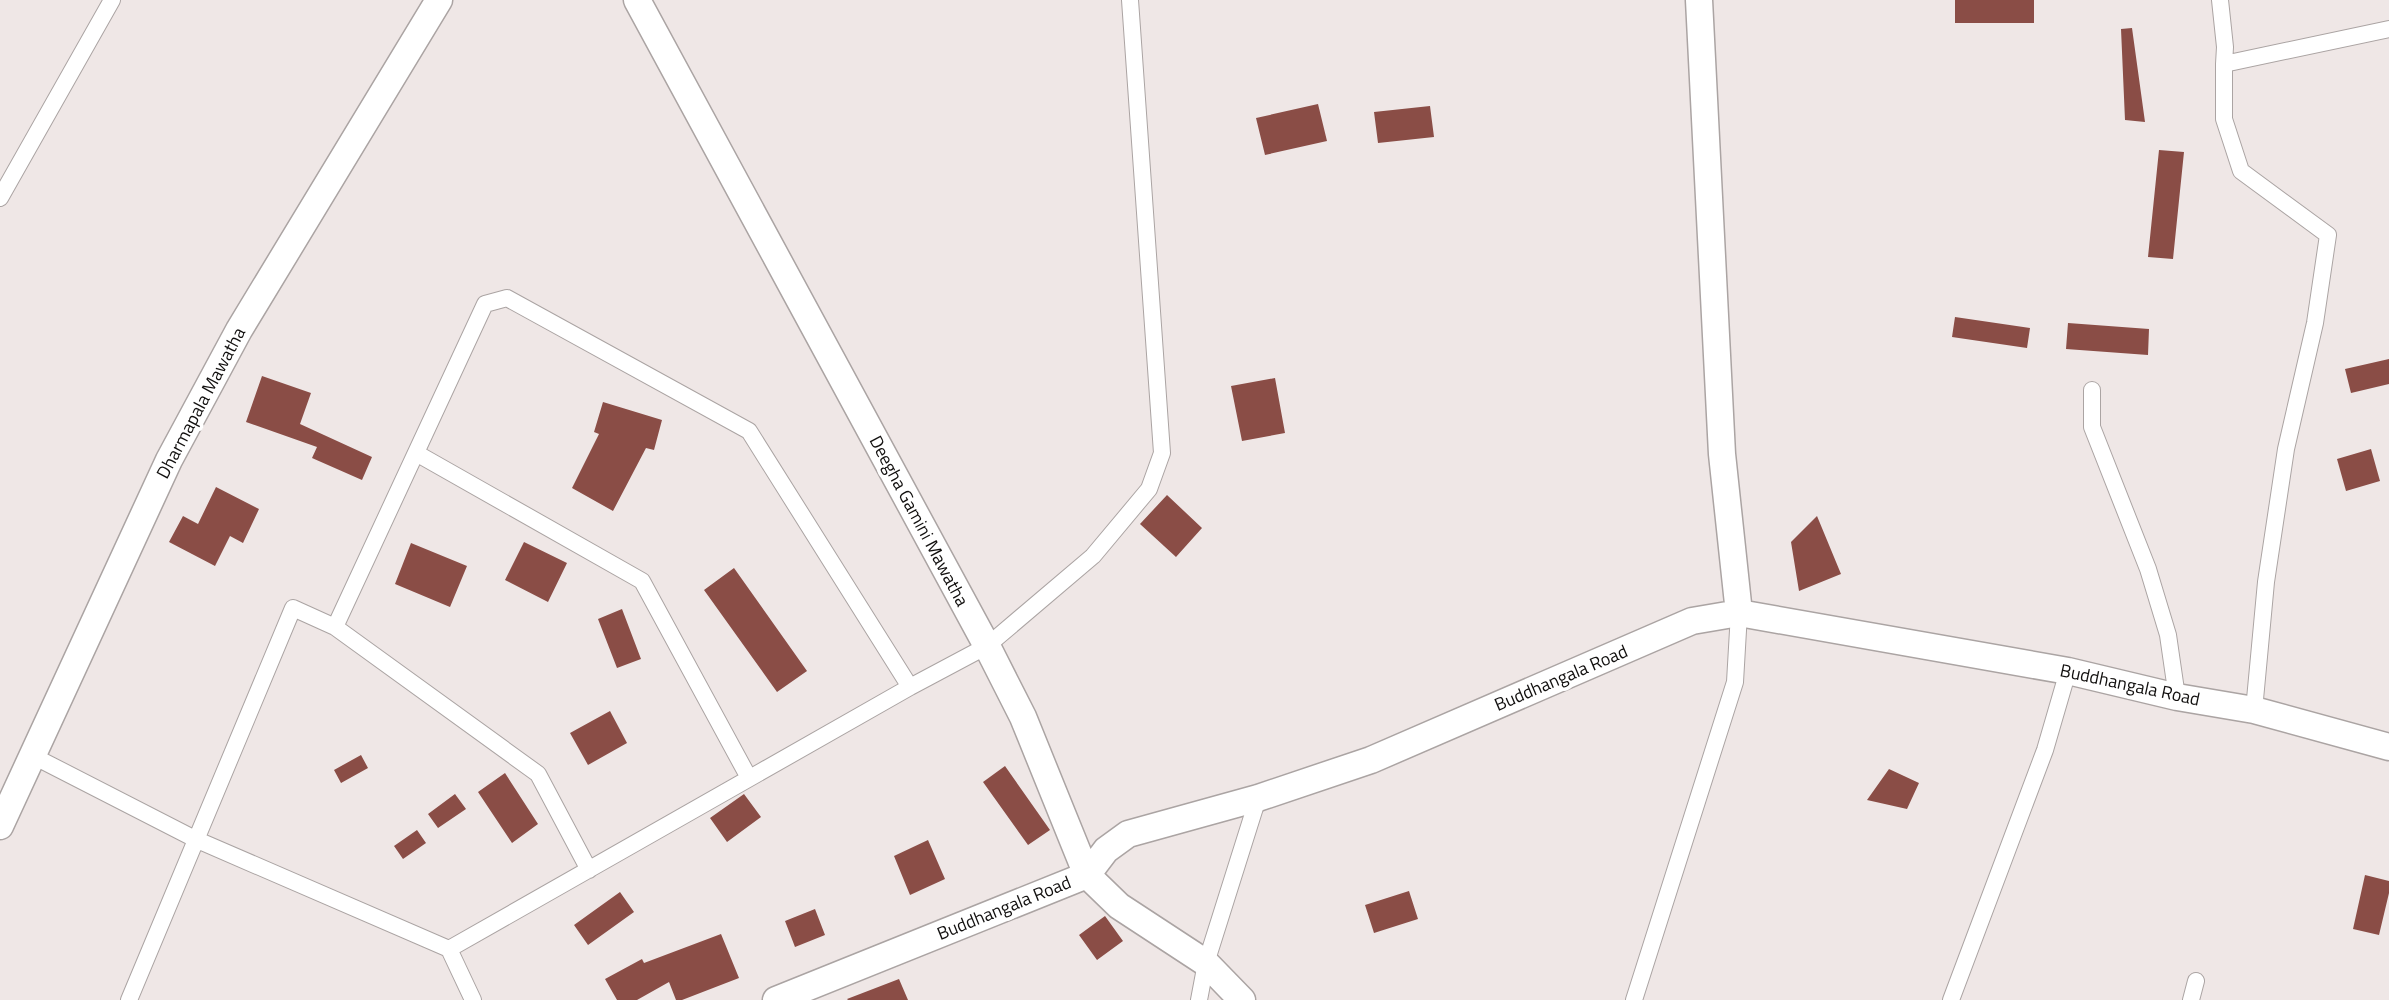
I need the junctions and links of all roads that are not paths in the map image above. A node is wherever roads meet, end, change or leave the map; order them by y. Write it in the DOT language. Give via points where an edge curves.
graph roads {
  1 [pos="112,0"];
  2 [pos="439,0"];
  3 [pos="637,0"];
  4 [pos="1130,0"];
  5 [pos="1699,0"];
  6 [pos="2220,0"];
  7 [pos="2389,29"];
  8 [pos="2224,64"];
  9 [pos="0,198"];
  10 [pos="2092,390"];
  11 [pos="416,453"];
  12 [pos="1739,613"];
  13 [pos="335,627"];
  14 [pos="987,646"];
  15 [pos="2067,671"];
  16 [pos="910,687"];
  17 [pos="2177,697"];
  18 [pos="2253,710"];
  19 [pos="2389,747"];
  20 [pos="33,756"];
  21 [pos="749,778"];
  22 [pos="1258,798"];
  23 [pos="0,826"];
  24 [pos="195,839"];
  25 [pos="589,870"];
  26 [pos="1087,875"];
  27 [pos="449,949"];
  28 [pos="1206,963"];
  29 [pos="2196,981"];
  30 [pos="129,1000"];
  31 [pos="473,1000"];
  32 [pos="776,1000"];
  33 [pos="1199,1000"];
  34 [pos="1242,1000"];
  35 [pos="1634,1000"];
  36 [pos="1951,1000"];
  37 [pos="2191,1000"];
  1 -- 9 [label="street"];
  2 -- 20 [label="main road, Dharmapala Mawatha" via="206,391 164,471"];
  3 -- 14 [label="main road, Deegha Gamini Mawatha"];
  4 -- 14 [label="street" via="1163,453 1149,488 1093,556"];
  5 -- 12 [label="main road" via="1721,454"];
  6 -- 8 [label="street"];
  7 -- 8 [label="street"];
  8 -- 18 [label="street" via="2224,118 2241,171 2328,235 2315,323 2284,462"];
  10 -- 17 [label="street" via="2092,427 2148,569 2168,635"];
  11 -- 13 [label="street"];
  11 -- 16 [label="street" via="485,304 507,299 748,432"];
  11 -- 21 [label="street" via="642,582"];
  12 -- 15 [label="main road, Buddhangala Road"];
  12 -- 22 [label="main road, Buddhangala Road" via="1692,621 1371,760"];
  12 -- 35 [label="street" via="1735,682"];
  13 -- 24 [label="street" via="293,608"];
  13 -- 25 [label="street" via="538,774"];
  14 -- 16 [label="street"];
  14 -- 26 [label="main road, Deegha Gamini Mawatha" via="1023,718"];
  15 -- 17 [label="main road, Buddhangala Road"];
  15 -- 36 [label="street" via="2045,750"];
  16 -- 21 [label="street"];
  17 -- 18 [label="main road, Buddhangala Road"];
  18 -- 19 [label="main road, Buddhangala Road"];
  20 -- 23 [label="main road, Dharmapala Mawatha"];
  20 -- 24 [label="street"];
  21 -- 25 [label="street"];
  22 -- 26 [label="main road, Buddhangala Road" via="1128,834 1106,850"];
  22 -- 28 [label="street"];
  24 -- 27 [label="street"];
  24 -- 30 [label="street"];
  25 -- 27 [label="street"];
  26 -- 28 [label="main road, Deegha Gamini Mawatha" via="1119,906"];
  26 -- 32 [label="main road, Buddhangala Road"];
  27 -- 31 [label="street"];
  28 -- 33 [label="street"];
  28 -- 34 [label="main road, Deegha Gamini Mawatha"];
  29 -- 37 [label="street"];
}
